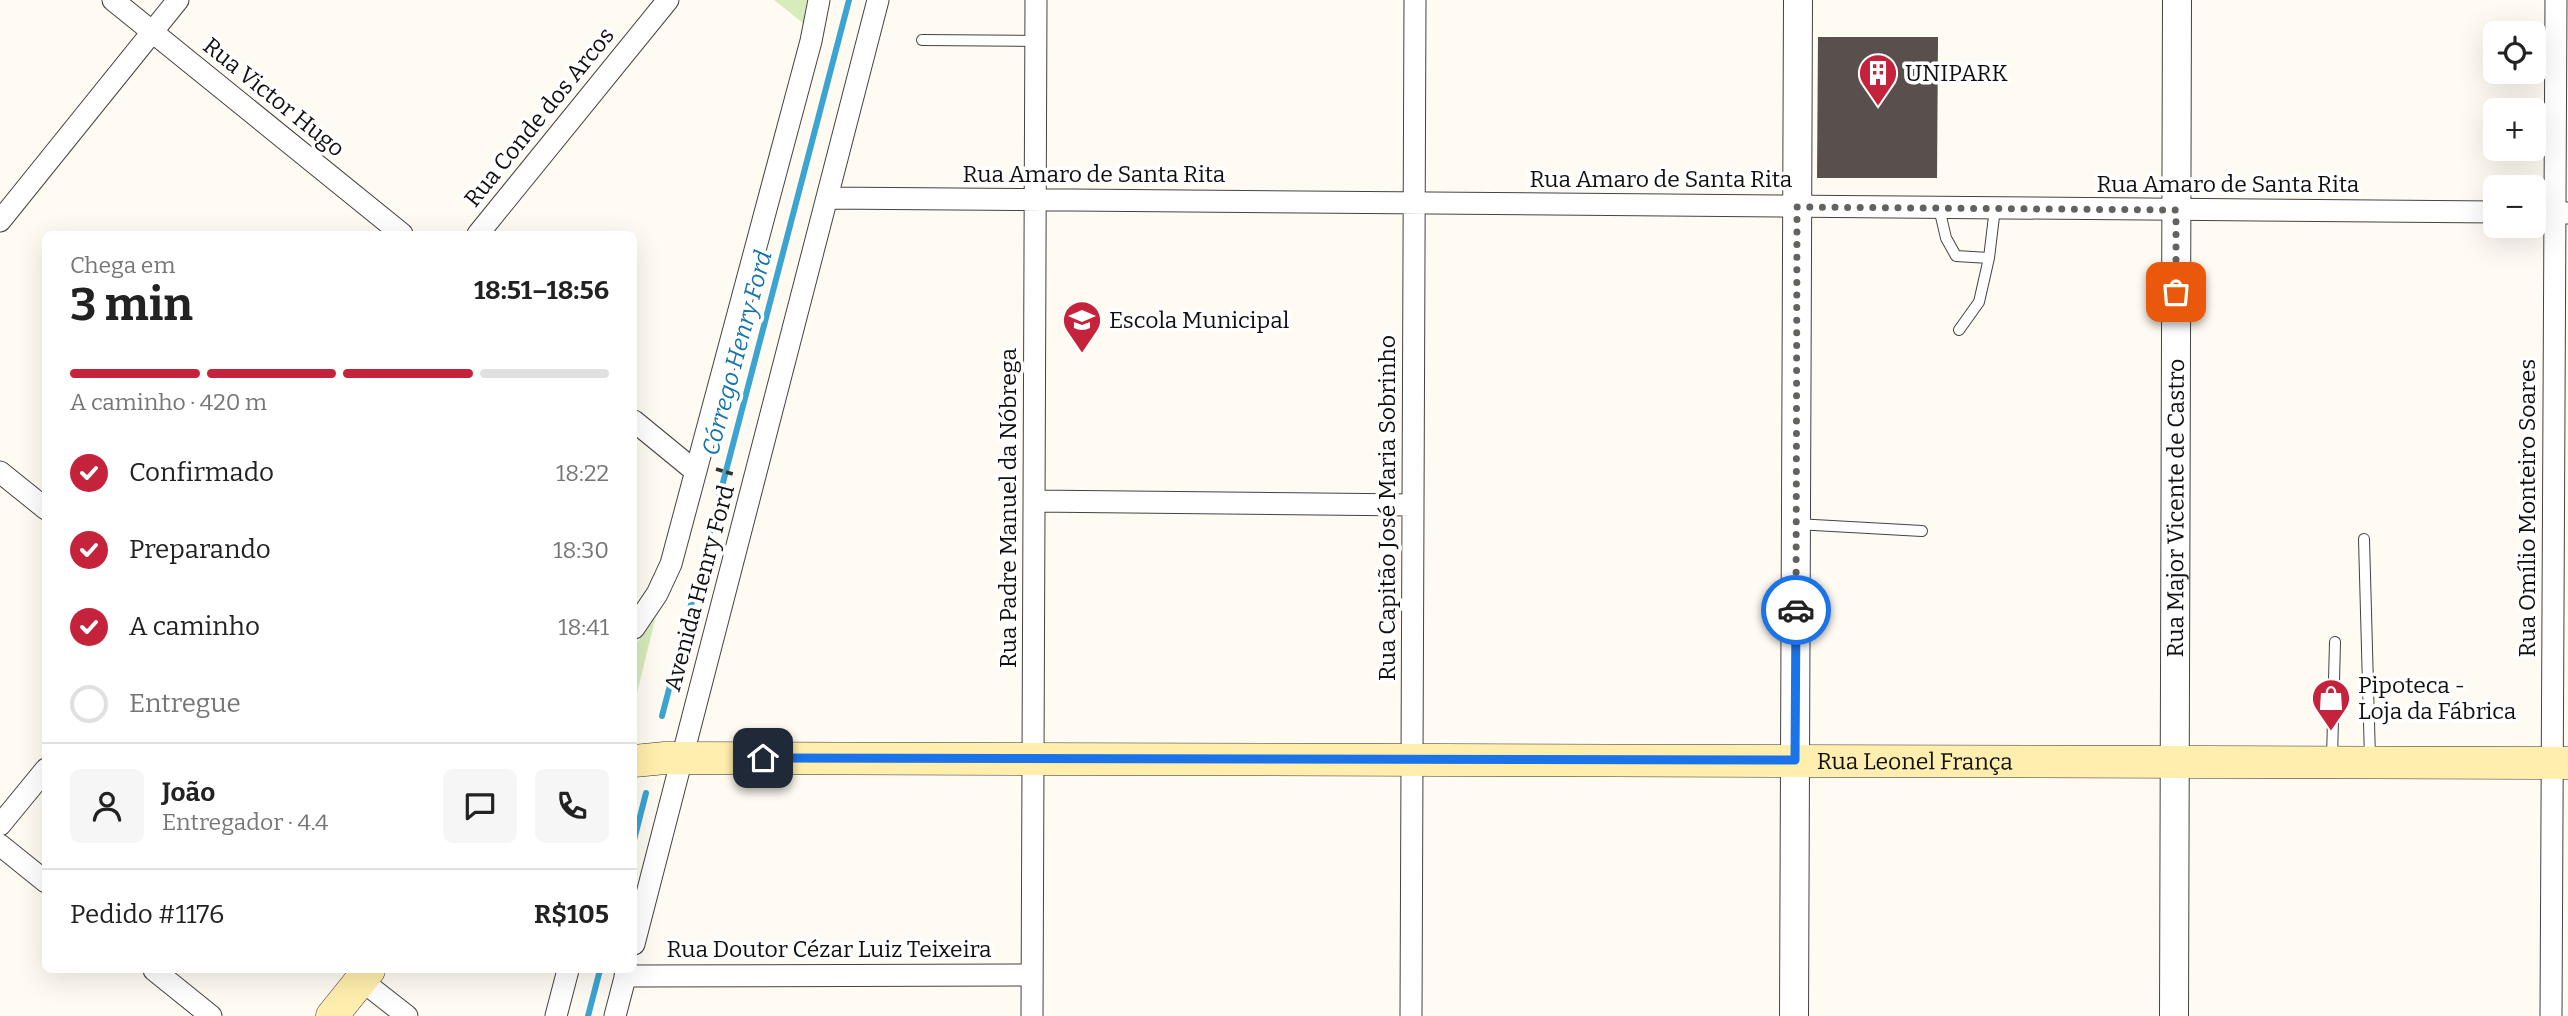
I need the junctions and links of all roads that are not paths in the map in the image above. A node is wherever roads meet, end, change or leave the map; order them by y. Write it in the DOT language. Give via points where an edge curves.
graph roads {
  1 [pos="113,0"];
  2 [pos="178,0"];
  3 [pos="668,0"];
  4 [pos="819,0"];
  5 [pos="878,0"];
  6 [pos="1036,0"];
  7 [pos="1415,0"];
  8 [pos="1798,0"];
  9 [pos="2176,0"];
  10 [pos="2556,0"];
  11 [pos="152,32"];
  12 [pos="922,40"];
  13 [pos="1036,41"];
  14 [pos="827,198"];
  15 [pos="1035,200"];
  16 [pos="1414,203"];
  17 [pos="1797,207"];
  18 [pos="1939,208"];
  19 [pos="1995,208"];
  20 [pos="2176,210"];
  21 [pos="2483,212"];
  22 [pos="2552,213"];
  23 [pos="0,221"];
  24 [pos="398,231"];
  25 [pos="480,231"];
  26 [pos="1989,258"];
  27 [pos="1959,330"];
  28 [pos="637,423"];
  29 [pos="701,469"];
  30 [pos="0,472"];
  31 [pos="1034,501"];
  32 [pos="1413,505"];
  33 [pos="42,506"];
  34 [pos="1796,524"];
  35 [pos="1922,531"];
  36 [pos="2364,540"];
  37 [pos="637,616"];
  38 [pos="2335,642"];
  39 [pos="682,758"];
  40 [pos="1033,759"];
  41 [pos="1412,760"];
  42 [pos="1795,760"];
  43 [pos="637,761"];
  44 [pos="2174,761"];
  45 [pos="2332,761"];
  46 [pos="2370,762"];
  47 [pos="2560,762"];
  48 [pos="42,774"];
  49 [pos="0,825"];
  50 [pos="0,845"];
  51 [pos="42,879"];
  52 [pos="637,932"];
  53 [pos="158,973"];
  54 [pos="567,973"];
  55 [pos="626,973"];
  56 [pos="365,975"];
  57 [pos="1032,975"];
  58 [pos="211,1016"];
  59 [pos="332,1016"];
  60 [pos="407,1016"];
  61 [pos="556,1016"];
  62 [pos="615,1016"];
  63 [pos="1032,1016"];
  64 [pos="1411,1016"];
  65 [pos="1794,1016"];
  66 [pos="2174,1016"];
  67 [pos="2551,1016"];
  1 -- 11 [label="street, Rua Victor Hugo"];
  2 -- 11 [label="street"];
  3 -- 25 [label="street, Rua Conde dos Arcos"];
  4 -- 29 [label="street, Avenida Henry Ford"];
  5 -- 14 [label="street, Avenida Henry Ford"];
  6 -- 13 [label="street, Rua Padre Manuel da Nóbrega"];
  7 -- 16 [label="street, Rua Capitão José Maria Sobrinho"];
  8 -- 17 [label="street"];
  9 -- 20 [label="street, Rua Major Vicente de Castro"];
  10 -- 22 [label="street, Rua Omílio Monteiro Soares"];
  11 -- 23 [label="street"];
  11 -- 24 [label="street, Rua Victor Hugo"];
  12 -- 13 [label="lane"];
  13 -- 15 [label="street, Rua Padre Manuel da Nóbrega"];
  14 -- 15 [label="street, Rua Amaro de Santa Rita"];
  14 -- 39 [label="street, Avenida Henry Ford"];
  15 -- 16 [label="street, Rua Amaro de Santa Rita"];
  15 -- 31 [label="street, Rua Padre Manuel da Nóbrega"];
  16 -- 17 [label="street, Rua Amaro de Santa Rita"];
  16 -- 32 [label="street, Rua Capitão José Maria Sobrinho"];
  17 -- 18 [label="street, Rua Amaro de Santa Rita"];
  17 -- 34 [label="street"];
  18 -- 19 [label="street, Rua Amaro de Santa Rita"];
  18 -- 26 [label="lane" via="1956,256"];
  19 -- 20 [label="street, Rua Amaro de Santa Rita"];
  19 -- 26 [label="lane"];
  20 -- 21 [label="street, Rua Amaro de Santa Rita"];
  20 -- 44 [label="street, Rua Major Vicente de Castro"];
  22 -- 47 [label="street, Rua Omílio Monteiro Soares"];
  26 -- 27 [label="lane" via="1979,302"];
  28 -- 29 [label="street"];
  29 -- 37 [label="street, Avenida Henry Ford" via="668,572"];
  30 -- 33 [label="street"];
  31 -- 32 [label="street"];
  31 -- 40 [label="street, Rua Padre Manuel da Nóbrega"];
  32 -- 41 [label="street, Rua Capitão José Maria Sobrinho"];
  34 -- 35 [label="lane"];
  34 -- 42 [label="street"];
  36 -- 46 [label="lane"];
  38 -- 45 [label="lane"];
  39 -- 40 [label="main road, Rua Leonel França"];
  39 -- 43 [label="main road, Rua Leonel França"];
  39 -- 52 [label="street, Avenida Henry Ford"];
  40 -- 41 [label="main road, Rua Leonel França"];
  40 -- 57 [label="street, Rua Padre Manuel da Nóbrega"];
  41 -- 42 [label="main road, Rua Leonel França"];
  41 -- 64 [label="street, Rua Capitão José Maria Sobrinho"];
  42 -- 44 [label="main road, Rua Leonel França"];
  42 -- 65 [label="street"];
  44 -- 45 [label="main road, Rua Leonel França"];
  44 -- 66 [label="street, Rua Major Vicente de Castro"];
  45 -- 46 [label="main road, Rua Leonel França"];
  46 -- 47 [label="main road, Rua Leonel França"];
  47 -- 67 [label="street, Rua Omílio Monteiro Soares"];
  48 -- 49 [label="street"];
  50 -- 51 [label="street"];
  53 -- 58 [label="street"];
  54 -- 61 [label="street"];
  55 -- 57 [label="street, Rua Doutor Cézar Luiz Teixeira"];
  55 -- 62 [label="street"];
  56 -- 59 [label="main road"];
  56 -- 60 [label="street"];
  57 -- 63 [label="street, Rua Padre Manuel da Nóbrega"];
}
